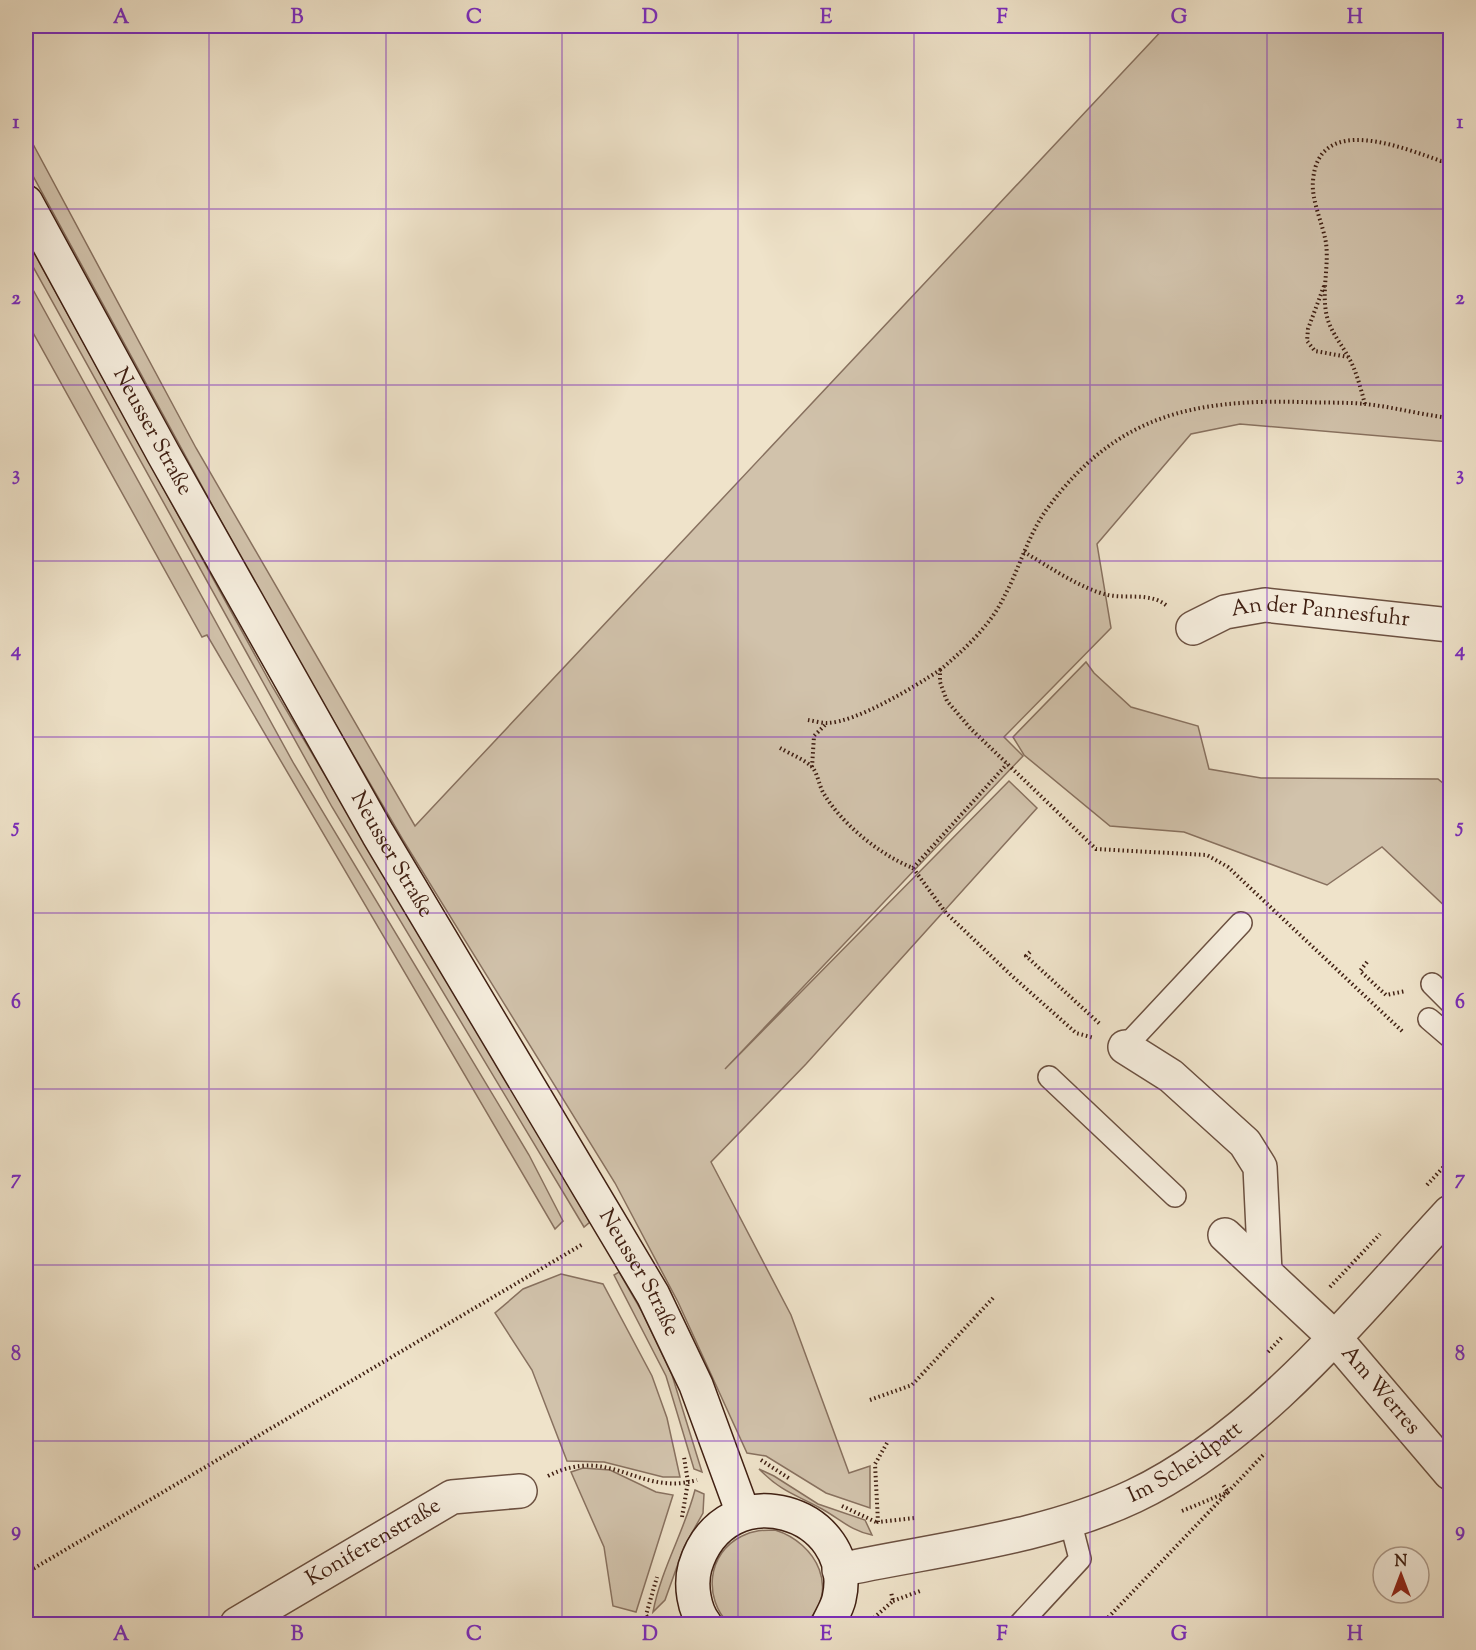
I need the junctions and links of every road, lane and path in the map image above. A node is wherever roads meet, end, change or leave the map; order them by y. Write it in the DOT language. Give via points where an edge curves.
graph roads {
  1 [pos="1450,161"];
  2 [pos="26,202"];
  3 [pos="1326,284"];
  4 [pos="1348,357"];
  5 [pos="1365,404"];
  6 [pos="1450,418"];
  7 [pos="1024,552"];
  8 [pos="1450,625"];
  9 [pos="1193,628"];
  10 [pos="940,670"];
  11 [pos="808,720"];
  12 [pos="827,723"];
  13 [pos="780,748"];
  14 [pos="1007,765"];
  15 [pos="812,767"];
  16 [pos="913,868"];
  17 [pos="1241,923"];
  18 [pos="1030,952"];
  19 [pos="1367,963"];
  20 [pos="1432,984"];
  21 [pos="1450,1002"];
  22 [pos="1429,1019"];
  23 [pos="1450,1037"];
  24 [pos="1412,1040"];
  25 [pos="1125,1047"];
  26 [pos="1048,1077"];
  27 [pos="1450,1160"];
  28 [pos="1419,1194"];
  29 [pos="1175,1196"];
  30 [pos="1450,1212"];
  31 [pos="1386,1227"];
  32 [pos="1225,1235"];
  33 [pos="587,1242"];
  34 [pos="1265,1272"];
  35 [pos="993,1298"];
  36 [pos="1306,1311"];
  37 [pos="1334,1337"];
  38 [pos="1261,1360"];
  39 [pos="870,1400"];
  40 [pos="887,1443"];
  41 [pos="1203,1454"];
  42 [pos="1450,1473"];
  43 [pos="688,1482"];
  44 [pos="520,1491"];
  45 [pos="743,1513"];
  46 [pos="922,1517"];
  47 [pos="1070,1520"];
  48 [pos="839,1570"];
  49 [pos="26,1573"];
  50 [pos="697,1622"];
  51 [pos="237,1624"];
  52 [pos="828,1624"];
  53 [pos="1020,1624"];
  54 [pos="1102,1624"];
  1 -- 3 [label="path" via="1385,142 1360,140 1336,142 1321,154 1312,183 1326,242"];
  2 -- 45 [label="street, Neusser Straße" via="378,834 653,1295 696,1385"];
  3 -- 4 [label="path" via="1326,312"];
  3 -- 4 [label="path" via="1307,341 1315,351"];
  4 -- 5 [label="path"];
  5 -- 6 [label="path"];
  5 -- 7 [label="path" via="1230,402 1170,413 1121,436 1082,467 1046,511"];
  7 -- 9 [label="path" via="1107,595 1151,597"];
  7 -- 10 [label="path" via="995,614"];
  8 -- 9 [label="street, An der Pannesfuhr" via="1264,606 1225,612"];
  10 -- 12 [label="path" via="880,705"];
  10 -- 14 [label="path" via="947,701"];
  11 -- 12 [label="path"];
  12 -- 15 [label="path" via="814,736"];
  13 -- 15 [label="path"];
  14 -- 16 [label="path"];
  14 -- 24 [label="path" via="1096,849 1208,855 1228,867"];
  15 -- 16 [label="path" via="824,794 840,814 870,843"];
  16 -- 25 [label="path" via="946,913 1076,1032"];
  17 -- 25 [label="lane"];
  18 -- 25 [label="path" via="1026,956"];
  19 -- 20 [label="path" via="1359,970 1386,995"];
  20 -- 21 [label="lane"];
  22 -- 23 [label="lane"];
  25 -- 34 [label="street" via="1171,1076 1245,1143 1260,1167"];
  26 -- 29 [label="lane"];
  27 -- 28 [label="path"];
  30 -- 37 [label="street, Im Scheidpatt"];
  31 -- 36 [label="path"];
  32 -- 34 [label="street, Am Werres"];
  33 -- 49 [label="path"];
  34 -- 36 [label="street, Am Werres"];
  35 -- 39 [label="path" via="912,1385"];
  36 -- 37 [label="street, Am Werres"];
  36 -- 38 [label="path"];
  37 -- 41 [label="street, Im Scheidpatt" via="1250,1419"];
  37 -- 42 [label="street, Am Werres"];
  40 -- 46 [label="path" via="876,1464 878,1521"];
  41 -- 47 [label="street, Im Scheidpatt" via="1134,1496"];
  41 -- 54 [label="path" via="1228,1492"];
  43 -- 44 [label="path" via="654,1482 610,1466 588,1464 566,1467"];
  44 -- 51 [label="street, Koniferenstraße" via="452,1497"];
  45 -- 48 [label="street" via="774,1510 804,1520 827,1541"];
  45 -- 50 [label="street" via="719,1527 701,1548 693,1575"];
  47 -- 48 [label="street, Im Scheidpatt"];
  47 -- 53 [label="lane" via="1080,1559"];
  48 -- 52 [label="street" via="839,1599"];
}
